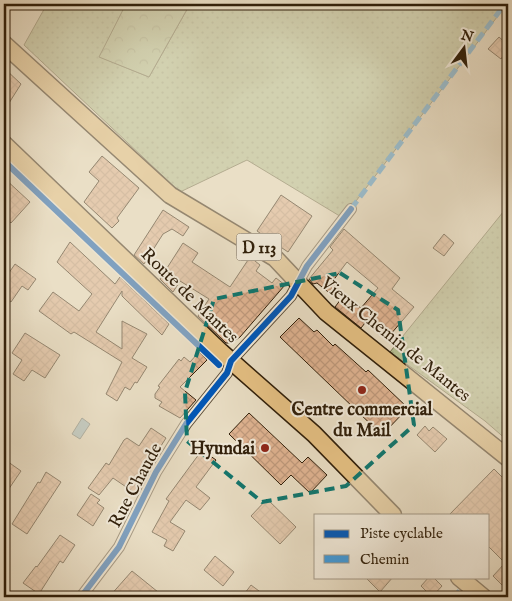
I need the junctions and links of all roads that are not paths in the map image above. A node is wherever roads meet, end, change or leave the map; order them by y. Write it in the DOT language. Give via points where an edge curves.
graph roads {
  1 [pos="4,44"];
  2 [pos="4,144"];
  3 [pos="351,209"];
  4 [pos="297,281"];
  5 [pos="231,362"];
  6 [pos="508,458"];
  7 [pos="393,514"];
  8 [pos="460,578"];
  9 [pos="81,597"];
  10 [pos="483,597"];
  1 -- 4 [label="main road, Vieux Chemin de Mantes / D 113" via="170,195 275,258"];
  2 -- 5 [label="main road, Route de Mantes"];
  3 -- 4 [label="street, Rue Chaude"];
  4 -- 5 [label="street, Rue Chaude" via="291,296"];
  4 -- 6 [label="main road, Vieux Chemin de Mantes / D 113" via="326,312"];
  5 -- 7 [label="main road, Route de Mantes" via="314,434"];
  5 -- 9 [label="street, Rue Chaude" via="227,373 186,424 156,472 120,547"];
  8 -- 10 [label="main road"];
}
